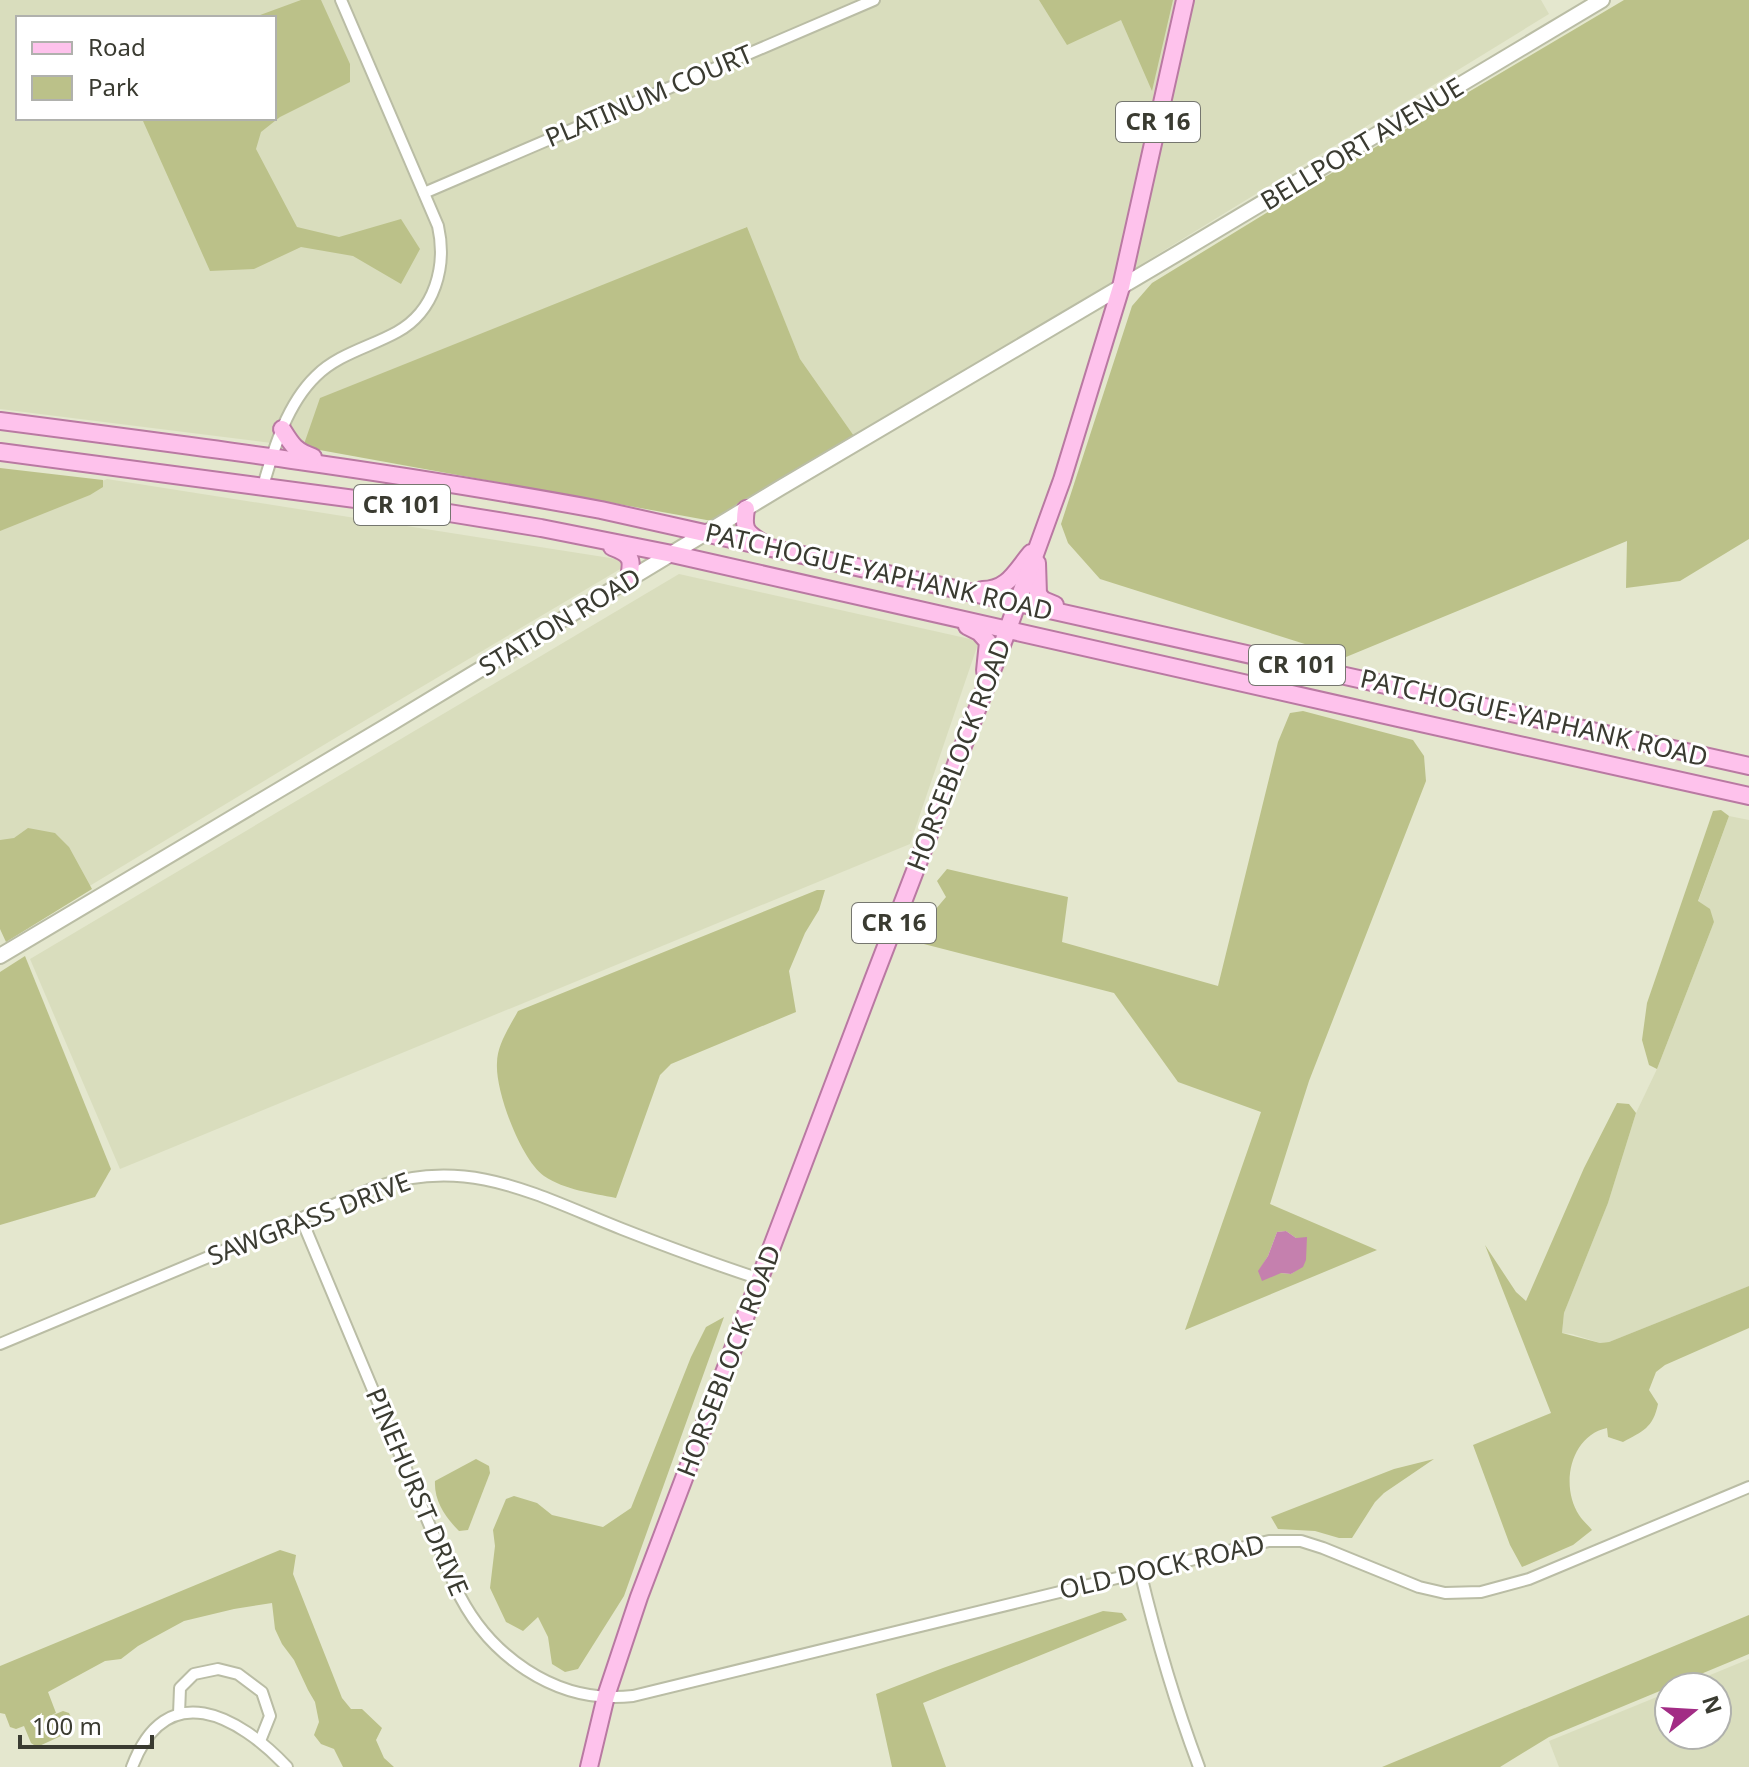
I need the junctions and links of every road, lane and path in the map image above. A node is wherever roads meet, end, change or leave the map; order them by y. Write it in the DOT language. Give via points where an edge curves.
graph roads {
  1 [pos="341,0"];
  2 [pos="874,0"];
  3 [pos="1185,0"];
  4 [pos="1602,0"];
  5 [pos="424,193"];
  6 [pos="1121,287"];
  7 [pos="0,421"];
  8 [pos="282,429"];
  9 [pos="0,452"];
  10 [pos="271,457"];
  11 [pos="349,468"];
  12 [pos="263,486"];
  13 [pos="746,509"];
  14 [pos="707,533"];
  15 [pos="576,535"];
  16 [pos="1038,545"];
  17 [pos="769,547"];
  18 [pos="672,554"];
  19 [pos="628,581"];
  20 [pos="963,590"];
  21 [pos="1017,603"];
  22 [pos="936,614"];
  23 [pos="1086,618"];
  24 [pos="1008,630"];
  25 [pos="1045,638"];
  26 [pos="980,703"];
  27 [pos="1466,703"];
  28 [pos="1459,731"];
  29 [pos="1720,759"];
  30 [pos="1749,766"];
  31 [pos="1712,787"];
  32 [pos="1749,796"];
  33 [pos="0,956"];
  34 [pos="301,1218"];
  35 [pos="760,1279"];
  36 [pos="0,1344"];
  37 [pos="1749,1487"];
  38 [pos="1140,1571"];
  39 [pos="606,1696"];
  40 [pos="179,1714"];
  41 [pos="260,1741"];
  42 [pos="132,1767"];
  43 [pos="287,1767"];
  44 [pos="589,1767"];
  45 [pos="1199,1767"];
  1 -- 5 [label="street"];
  2 -- 5 [label="street, PLATINUM COURT"];
  3 -- 6 [label="main road, HORSEBLOCK ROAD / CR 16"];
  4 -- 6 [label="main road, BELLPORT AVENUE"];
  5 -- 8 [label="street" via="442,246 432,295 407,326 316,376"];
  6 -- 13 [label="main road, STATION ROAD"];
  6 -- 16 [label="main road, HORSEBLOCK ROAD / CR 16"];
  7 -- 10 [label="main road, PATCHOGUE-YAPHANK ROAD / CR 101"];
  8 -- 10 [label="street"];
  8 -- 11 [label="main road" via="298,452"];
  9 -- 12 [label="main road, CR 101"];
  10 -- 11 [label="main road, PATCHOGUE-YAPHANK ROAD / CR 101"];
  10 -- 12 [label="street"];
  11 -- 14 [label="main road, PATCHOGUE-YAPHANK ROAD / CR 101"];
  12 -- 15 [label="main road, CR 101"];
  13 -- 14 [label="main road, STATION ROAD"];
  13 -- 17 [label="main road" via="748,533"];
  14 -- 17 [label="main road, PATCHOGUE-YAPHANK ROAD / CR 101"];
  14 -- 18 [label="main road, STATION ROAD"];
  15 -- 18 [label="main road, PATCHOGUE-YAPHANK ROAD / CR 101"];
  15 -- 19 [label="main road" via="628,555"];
  16 -- 20 [label="main road" via="1001,587"];
  16 -- 21 [label="main road, HORSEBLOCK ROAD / CR 16"];
  16 -- 23 [label="main road" via="1040,598"];
  17 -- 20 [label="main road, PATCHOGUE-YAPHANK ROAD / CR 101"];
  18 -- 19 [label="main road, STATION ROAD"];
  18 -- 22 [label="main road, PATCHOGUE-YAPHANK ROAD / CR 101"];
  19 -- 33 [label="main road, STATION ROAD"];
  20 -- 21 [label="main road, PATCHOGUE-YAPHANK ROAD / CR 101"];
  21 -- 23 [label="main road, PATCHOGUE-YAPHANK ROAD / CR 101"];
  21 -- 24 [label="main road, HORSEBLOCK ROAD / CR 16"];
  22 -- 24 [label="main road, PATCHOGUE-YAPHANK ROAD / CR 101"];
  22 -- 26 [label="main road" via="986,638"];
  23 -- 27 [label="main road, PATCHOGUE-YAPHANK ROAD / CR 101"];
  24 -- 25 [label="main road, PATCHOGUE-YAPHANK ROAD / CR 101"];
  24 -- 26 [label="main road, HORSEBLOCK ROAD / CR 16"];
  25 -- 26 [label="main road" via="1017,645"];
  25 -- 28 [label="main road, PATCHOGUE-YAPHANK ROAD / CR 101"];
  26 -- 35 [label="main road, HORSEBLOCK ROAD / CR 16"];
  27 -- 28 [label="main road"];
  27 -- 29 [label="main road, PATCHOGUE-YAPHANK ROAD / CR 101"];
  28 -- 31 [label="main road, PATCHOGUE-YAPHANK ROAD / CR 101"];
  29 -- 30 [label="main road, PATCHOGUE-YAPHANK ROAD / CR 101"];
  29 -- 31 [label="main road"];
  31 -- 32 [label="main road, PATCHOGUE-YAPHANK ROAD / CR 101"];
  34 -- 35 [label="street, SAWGRASS DRIVE" via="407,1178 472,1177 524,1190"];
  34 -- 36 [label="street, SAWGRASS DRIVE"];
  34 -- 39 [label="street, PINEHURST DRIVE" via="469,1612 486,1635 532,1674"];
  35 -- 39 [label="main road, HORSEBLOCK ROAD / CR 16"];
  37 -- 38 [label="street, OLD DOCK ROAD" via="1529,1579 1481,1592 1445,1593 1422,1587 1301,1541 1269,1541"];
  38 -- 39 [label="street, OLD DOCK ROAD" via="633,1696"];
  38 -- 45 [label="street"];
  39 -- 44 [label="main road, HORSEBLOCK ROAD / CR 16"];
  40 -- 41 [label="street" via="195,1711 229,1721"];
  40 -- 41 [label="street" via="180,1688 194,1674 218,1669 238,1674 262,1692 270,1716"];
  40 -- 42 [label="street" via="155,1729"];
  41 -- 43 [label="street"];
}
